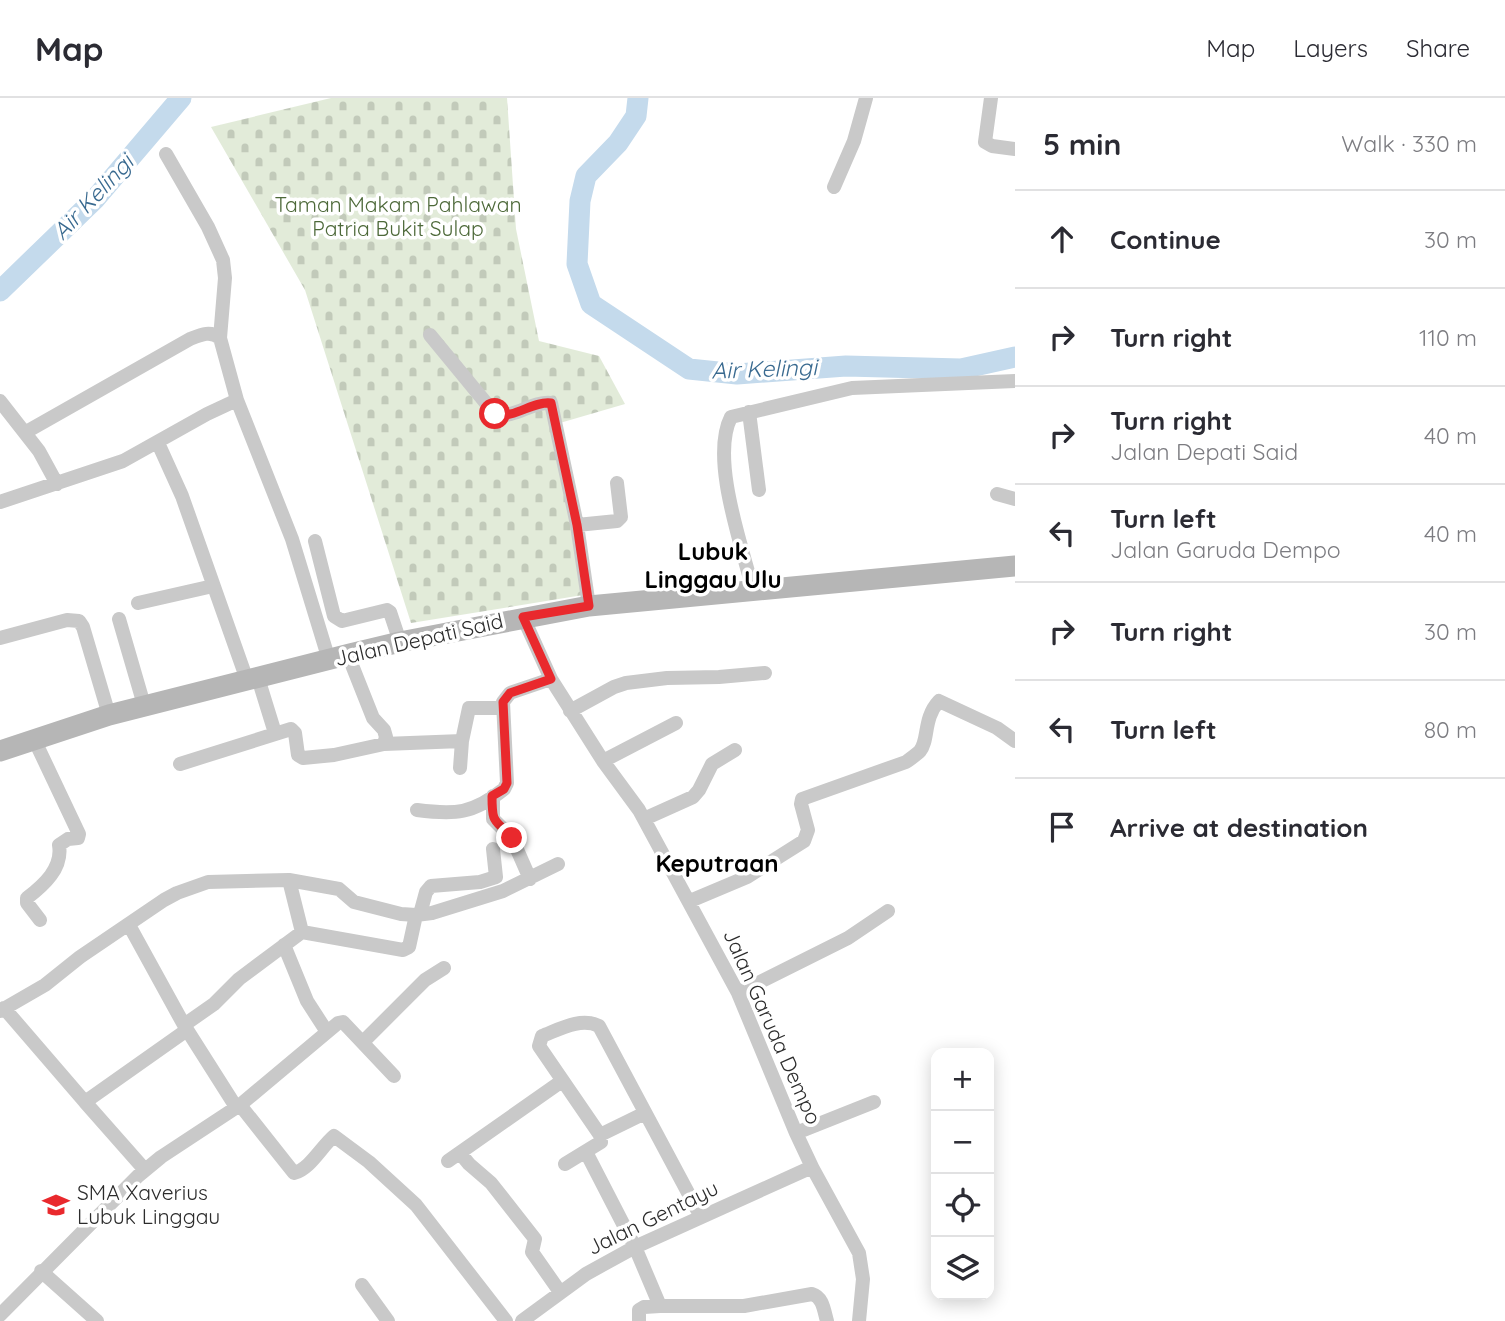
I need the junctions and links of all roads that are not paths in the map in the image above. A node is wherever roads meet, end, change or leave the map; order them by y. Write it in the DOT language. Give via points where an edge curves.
graph roads {
  1 [pos="866,98"];
  2 [pos="991,98"];
  3 [pos="1015,149"];
  4 [pos="166,154"];
  5 [pos="834,187"];
  6 [pos="430,335"];
  7 [pos="220,338"];
  8 [pos="1015,381"];
  9 [pos="237,400"];
  10 [pos="0,401"];
  11 [pos="749,412"];
  12 [pos="26,432"];
  13 [pos="158,443"];
  14 [pos="617,483"];
  15 [pos="57,484"];
  16 [pos="759,490"];
  17 [pos="997,494"];
  18 [pos="1015,499"];
  19 [pos="0,502"];
  20 [pos="577,525"];
  21 [pos="316,541"];
  22 [pos="1015,566"];
  23 [pos="213,586"];
  24 [pos="753,590"];
  25 [pos="138,603"];
  26 [pos="589,606"];
  27 [pos="523,617"];
  28 [pos="119,620"];
  29 [pos="0,638"];
  30 [pos="400,642"];
  31 [pos="338,658"];
  32 [pos="765,673"];
  33 [pos="252,679"];
  34 [pos="551,679"];
  35 [pos="144,705"];
  36 [pos="503,708"];
  37 [pos="570,711"];
  38 [pos="110,715"];
  39 [pos="676,723"];
  40 [pos="275,733"];
  41 [pos="34,739"];
  42 [pos="462,741"];
  43 [pos="1015,741"];
  44 [pos="384,744"];
  45 [pos="735,750"];
  46 [pos="0,751"];
  47 [pos="603,761"];
  48 [pos="180,764"];
  49 [pos="460,768"];
  50 [pos="492,796"];
  51 [pos="417,810"];
  52 [pos="644,819"];
  53 [pos="493,849"];
  54 [pos="558,864"];
  55 [pos="496,877"];
  56 [pos="530,879"];
  57 [pos="289,880"];
  58 [pos="503,891"];
  59 [pos="690,901"];
  60 [pos="888,911"];
  61 [pos="418,915"];
  62 [pos="40,920"];
  63 [pos="128,925"];
  64 [pos="302,932"];
  65 [pos="284,945"];
  66 [pos="444,968"];
  67 [pos="738,993"];
  68 [pos="2,1010"];
  69 [pos="185,1028"];
  70 [pos="327,1032"];
  71 [pos="363,1042"];
  72 [pos="394,1076"];
  73 [pos="562,1081"];
  74 [pos="85,1102"];
  75 [pos="874,1102"];
  76 [pos="238,1106"];
  77 [pos="645,1113"];
  78 [pos="796,1133"];
  79 [pos="600,1135"];
  80 [pos="586,1152"];
  81 [pos="565,1164"];
  82 [pos="812,1167"];
  83 [pos="145,1170"];
  84 [pos="701,1217"];
  85 [pos="635,1247"];
  86 [pos="41,1272"];
  87 [pos="362,1285"];
  88 [pos="560,1292"];
  89 [pos="660,1306"];
  90 [pos="0,1315"];
  91 [pos="96,1321"];
  92 [pos="388,1321"];
  93 [pos="506,1321"];
  94 [pos="522,1321"];
  95 [pos="639,1321"];
  96 [pos="827,1321"];
  97 [pos="859,1321"];
  1 -- 5 [label="street"];
  2 -- 3 [label="street" via="985,142"];
  4 -- 7 [label="street" via="223,260"];
  6 -- 20 [label="street" via="495,414 506,417 551,403"];
  7 -- 9 [label="street"];
  7 -- 12 [label="street" via="206,334 190,339"];
  8 -- 11 [label="street" via="852,388"];
  9 -- 13 [label="street"];
  9 -- 31 [label="street"];
  10 -- 12 [label="street"];
  11 -- 16 [label="street"];
  11 -- 24 [label="street" via="731,417 727,425 724,474"];
  12 -- 15 [label="street"];
  13 -- 15 [label="street" via="123,461"];
  13 -- 23 [label="street"];
  14 -- 20 [label="street" via="621,517"];
  15 -- 19 [label="street"];
  17 -- 18 [label="street"];
  20 -- 26 [label="street"];
  21 -- 30 [label="street" via="334,617 342,621 387,610"];
  22 -- 24 [label="main road, Jalan Depati Said"];
  23 -- 25 [label="street"];
  23 -- 33 [label="street"];
  24 -- 26 [label="main road, Jalan Depati Said"];
  26 -- 27 [label="main road, Jalan Depati Said"];
  27 -- 30 [label="main road, Jalan Depati Said"];
  27 -- 34 [label="street, Jalan Garuda Dempo"];
  28 -- 35 [label="street"];
  29 -- 38 [label="street" via="67,620 79,621"];
  30 -- 31 [label="main road, Jalan Depati Said"];
  31 -- 33 [label="main road, Jalan Depati Said"];
  31 -- 44 [label="street" via="384,730"];
  32 -- 37 [label="street" via="626,683"];
  33 -- 35 [label="main road, Jalan Depati Said"];
  33 -- 40 [label="street"];
  34 -- 36 [label="street" via="510,693"];
  34 -- 37 [label="street, Jalan Garuda Dempo"];
  35 -- 38 [label="main road, Jalan Depati Said"];
  36 -- 42 [label="street" via="469,708"];
  36 -- 50 [label="street" via="507,783"];
  37 -- 47 [label="street, Jalan Garuda Dempo"];
  38 -- 41 [label="main road, Jalan Depati Said"];
  39 -- 47 [label="street"];
  40 -- 44 [label="street" via="292,730 298,755 303,758"];
  40 -- 48 [label="street"];
  41 -- 46 [label="main road, Jalan Depati Said"];
  41 -- 62 [label="street" via="79,834 59,845 60,857 44,886 27,898"];
  42 -- 44 [label="street"];
  42 -- 49 [label="street"];
  43 -- 59 [label="street" via="939,701 928,720 923,747 913,757 802,799 808,830 804,841 747,877"];
  45 -- 52 [label="street" via="712,764 693,797"];
  47 -- 52 [label="street, Jalan Garuda Dempo"];
  50 -- 51 [label="street" via="450,814"];
  50 -- 56 [label="street" via="493,819 512,838"];
  52 -- 59 [label="street, Jalan Garuda Dempo"];
  53 -- 55 [label="street"];
  54 -- 56 [label="street"];
  55 -- 58 [label="street"];
  55 -- 61 [label="street" via="430,886"];
  56 -- 58 [label="street"];
  57 -- 61 [label="street" via="339,889 354,902"];
  57 -- 63 [label="street" via="194,886"];
  57 -- 64 [label="street"];
  58 -- 61 [label="street"];
  59 -- 67 [label="street, Jalan Garuda Dempo"];
  60 -- 67 [label="street" via="848,938"];
  61 -- 64 [label="street" via="409,947 403,950"];
  63 -- 68 [label="street"];
  63 -- 69 [label="street"];
  64 -- 65 [label="street"];
  65 -- 69 [label="street"];
  65 -- 70 [label="street" via="307,1001"];
  66 -- 71 [label="street"];
  67 -- 78 [label="street, Jalan Garuda Dempo"];
  68 -- 74 [label="street"];
  69 -- 74 [label="street"];
  69 -- 76 [label="street"];
  70 -- 71 [label="street" via="341,1022"];
  70 -- 76 [label="street"];
  71 -- 72 [label="street"];
  73 -- 77 [label="street" via="538,1042 542,1036 578,1023 594,1023"];
  73 -- 79 [label="street"];
  73 -- 88 [label="street" via="454,1157 491,1183 535,1239 532,1252"];
  74 -- 83 [label="street"];
  75 -- 78 [label="street"];
  76 -- 83 [label="street"];
  76 -- 93 [label="street" via="294,1173 334,1136 369,1162 416,1205"];
  77 -- 79 [label="street"];
  77 -- 84 [label="street"];
  78 -- 82 [label="street, Jalan Garuda Dempo"];
  79 -- 80 [label="street" via="601,1142"];
  80 -- 81 [label="street"];
  80 -- 85 [label="street"];
  82 -- 84 [label="street, Jalan Gentayu"];
  82 -- 97 [label="street, Jalan Garuda Dempo" via="859,1253 863,1279"];
  83 -- 86 [label="street"];
  84 -- 85 [label="street, Jalan Gentayu"];
  85 -- 88 [label="street, Jalan Gentayu"];
  85 -- 89 [label="street"];
  86 -- 90 [label="street"];
  86 -- 91 [label="street"];
  87 -- 92 [label="street"];
  88 -- 94 [label="street, Jalan Gentayu"];
  89 -- 95 [label="street" via="639,1310"];
  89 -- 96 [label="street" via="744,1306 812,1294 821,1300"];
}
